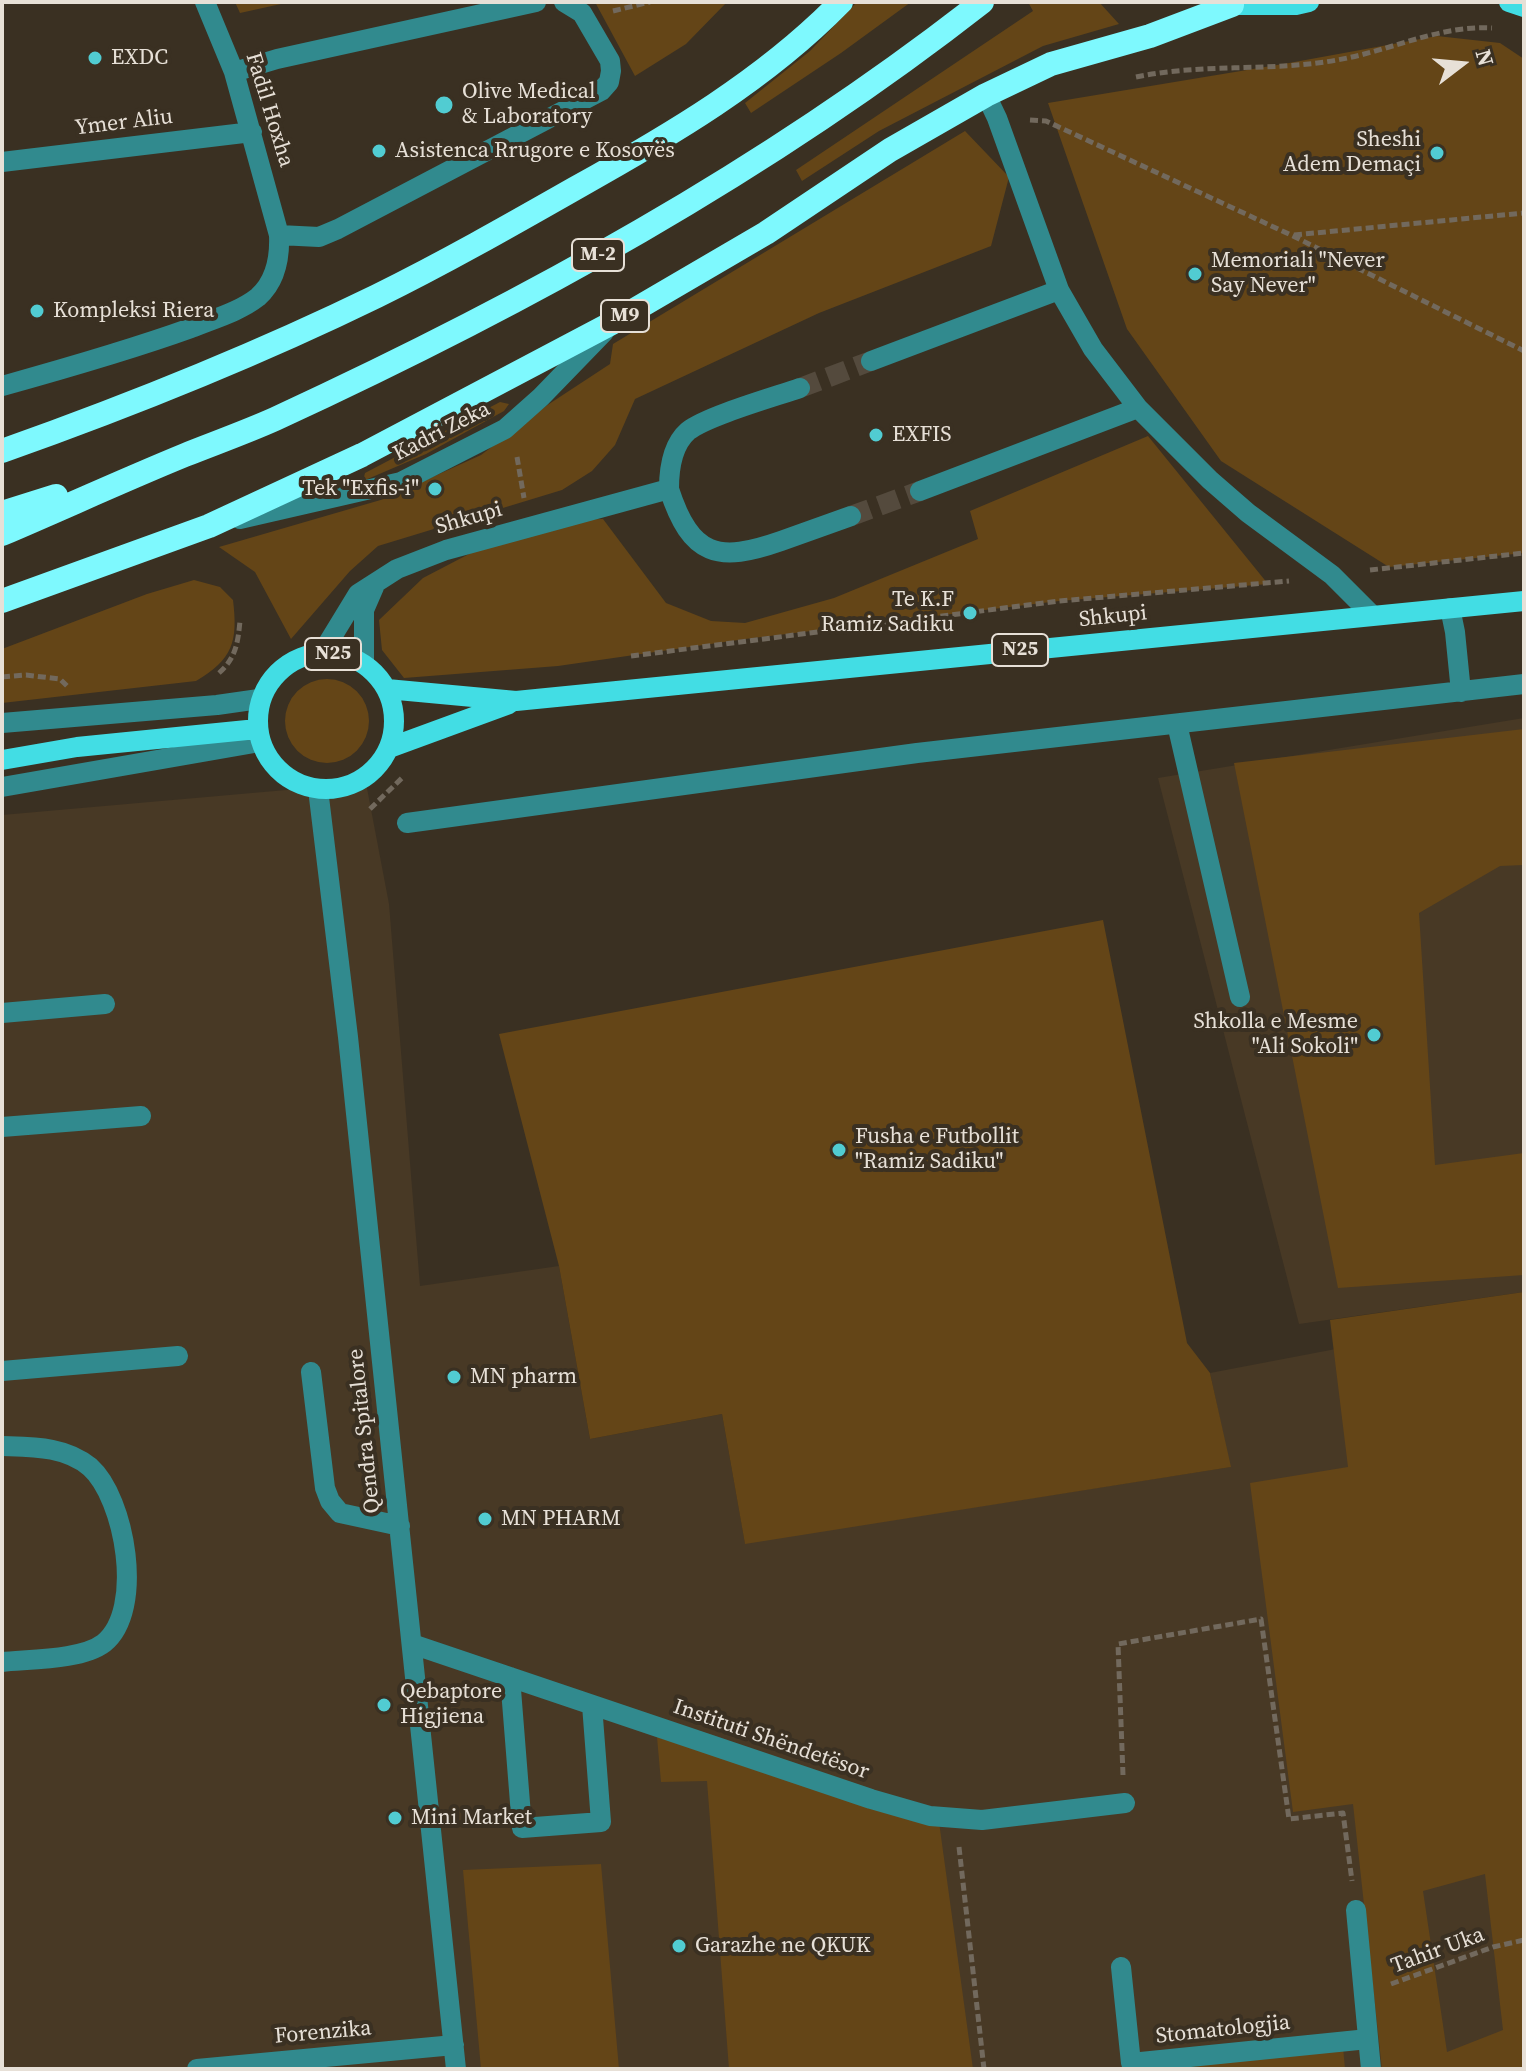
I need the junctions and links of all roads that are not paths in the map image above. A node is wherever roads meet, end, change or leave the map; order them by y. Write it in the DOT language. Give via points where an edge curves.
graph roads {
  1 [pos="205,2"];
  2 [pos="536,2"];
  3 [pos="564,2"];
  4 [pos="841,2"];
  5 [pos="982,2"];
  6 [pos="1309,2"];
  7 [pos="1509,2"];
  8 [pos="1228,3"];
  9 [pos="1524,7"];
  10 [pos="234,72"];
  11 [pos="986,95"];
  12 [pos="252,132"];
  13 [pos="2,162"];
  14 [pos="279,235"];
  15 [pos="1059,290"];
  16 [pos="612,323"];
  17 [pos="871,361"];
  18 [pos="2,386"];
  19 [pos="800,388"];
  20 [pos="1138,408"];
  21 [pos="2,451"];
  22 [pos="184,455"];
  23 [pos="669,489"];
  24 [pos="920,491"];
  25 [pos="2,513"];
  26 [pos="851,516"];
  27 [pos="209,526"];
  28 [pos="2,534"];
  29 [pos="378,580"];
  30 [pos="2,601"];
  31 [pos="1524,601"];
  32 [pos="1450,608"];
  33 [pos="1372,615"];
  34 [pos="322,653"];
  35 [pos="364,664"];
  36 [pos="1524,684"];
  37 [pos="387,689"];
  38 [pos="1461,692"];
  39 [pos="259,699"];
  40 [pos="516,701"];
  41 [pos="2,723"];
  42 [pos="1177,724"];
  43 [pos="259,735"];
  44 [pos="389,748"];
  45 [pos="2,760"];
  46 [pos="2,787"];
  47 [pos="318,789"];
  48 [pos="407,823"];
  49 [pos="1240,997"];
  50 [pos="105,1004"];
  51 [pos="2,1013"];
  52 [pos="141,1116"];
  53 [pos="2,1127"];
  54 [pos="178,1356"];
  55 [pos="2,1371"];
  56 [pos="311,1372"];
  57 [pos="2,1446"];
  58 [pos="400,1526"];
  59 [pos="412,1644"];
  60 [pos="2,1662"];
  61 [pos="510,1677"];
  62 [pos="592,1705"];
  63 [pos="1125,1803"];
  64 [pos="1356,1910"];
  65 [pos="1121,1967"];
  66 [pos="1368,2039"];
  67 [pos="454,2045"];
  68 [pos="197,2069"];
  69 [pos="456,2069"];
  70 [pos="1371,2069"];
  1 -- 10 [label="street, Fadil Hoxha"];
  2 -- 10 [label="street"];
  3 -- 14 [label="street" via="582,13 610,61 609,82 601,91 338,229 319,237"];
  4 -- 21 [label="highway" via="768,68 699,114 476,245 267,347"];
  5 -- 22 [label="highway, M-2" via="785,143 625,240 422,348 273,420"];
  6 -- 8 [label="main road"];
  7 -- 9 [label="main road"];
  8 -- 11 [label="highway, M9" via="1150,36 1051,64"];
  10 -- 12 [label="street, Fadil Hoxha"];
  11 -- 15 [label="street"];
  11 -- 16 [label="highway, M9"];
  12 -- 13 [label="street, Ymer Aliu"];
  12 -- 14 [label="street, Fadil Hoxha"];
  14 -- 18 [label="street" via="280,259 272,278 246,304 114,356"];
  15 -- 17 [label="street"];
  15 -- 20 [label="street" via="1093,349"];
  16 -- 27 [label="highway, M9" via="362,455"];
  16 -- 27 [label="street, Kadri Zeka" via="505,429 401,482"];
  19 -- 23 [label="street" via="688,432 669,469"];
  20 -- 24 [label="street"];
  20 -- 33 [label="street" via="1210,480 1332,575"];
  22 -- 25 [label="highway, M-2"];
  22 -- 28 [label="highway, M-2"];
  23 -- 26 [label="street" via="687,530 725,554 749,552"];
  23 -- 29 [label="street, Shkupi" via="436,553"];
  27 -- 30 [label="highway, M9"];
  29 -- 34 [label="street, Shkupi" via="358,594"];
  29 -- 35 [label="street" via="364,610"];
  31 -- 32 [label="main road, Shkupi / N25"];
  32 -- 33 [label="main road, Shkupi / N25"];
  32 -- 38 [label="street"];
  33 -- 40 [label="main road, Shkupi / N25"];
  34 -- 35 [label="main road, N25"];
  34 -- 39 [label="main road, N25" via="282,668"];
  35 -- 37 [label="main road, N25"];
  36 -- 38 [label="street"];
  37 -- 40 [label="main road, Shkupi / N25"];
  37 -- 44 [label="main road, N25" via="394,718"];
  38 -- 42 [label="street"];
  39 -- 41 [label="street"];
  39 -- 43 [label="main road"];
  40 -- 44 [label="main road, Shkupi / N25"];
  42 -- 48 [label="street" via="917,753"];
  42 -- 49 [label="street"];
  43 -- 45 [label="main road" via="77,747"];
  43 -- 46 [label="street"];
  43 -- 47 [label="main road" via="266,755 284,776"];
  44 -- 47 [label="main road, Shkupi / N25" via="368,776 336,789"];
  47 -- 58 [label="street, Qendra Spitalore"];
  50 -- 51 [label="street"];
  52 -- 53 [label="street"];
  54 -- 55 [label="street"];
  56 -- 58 [label="street" via="330,1501 340,1513"];
  57 -- 60 [label="street" via="66,1452 105,1485 123,1540 126,1596 115,1631 103,1644 66,1655"];
  58 -- 59 [label="street, Qendra Spitalore"];
  59 -- 61 [label="street, Instituti Shëndetësor"];
  59 -- 67 [label="street, Qendra Spitalore"];
  61 -- 62 [label="street, Instituti Shëndetësor"];
  61 -- 62 [label="street" via="522,1828 601,1822"];
  62 -- 63 [label="street, Instituti Shëndetësor" via="930,1816 982,1820"];
  64 -- 66 [label="street"];
  65 -- 66 [label="street, Stomatologjia" via="1131,2063"];
  66 -- 70 [label="street"];
  67 -- 68 [label="street, Forenzika"];
  67 -- 69 [label="street, Qendra Spitalore"];
}
